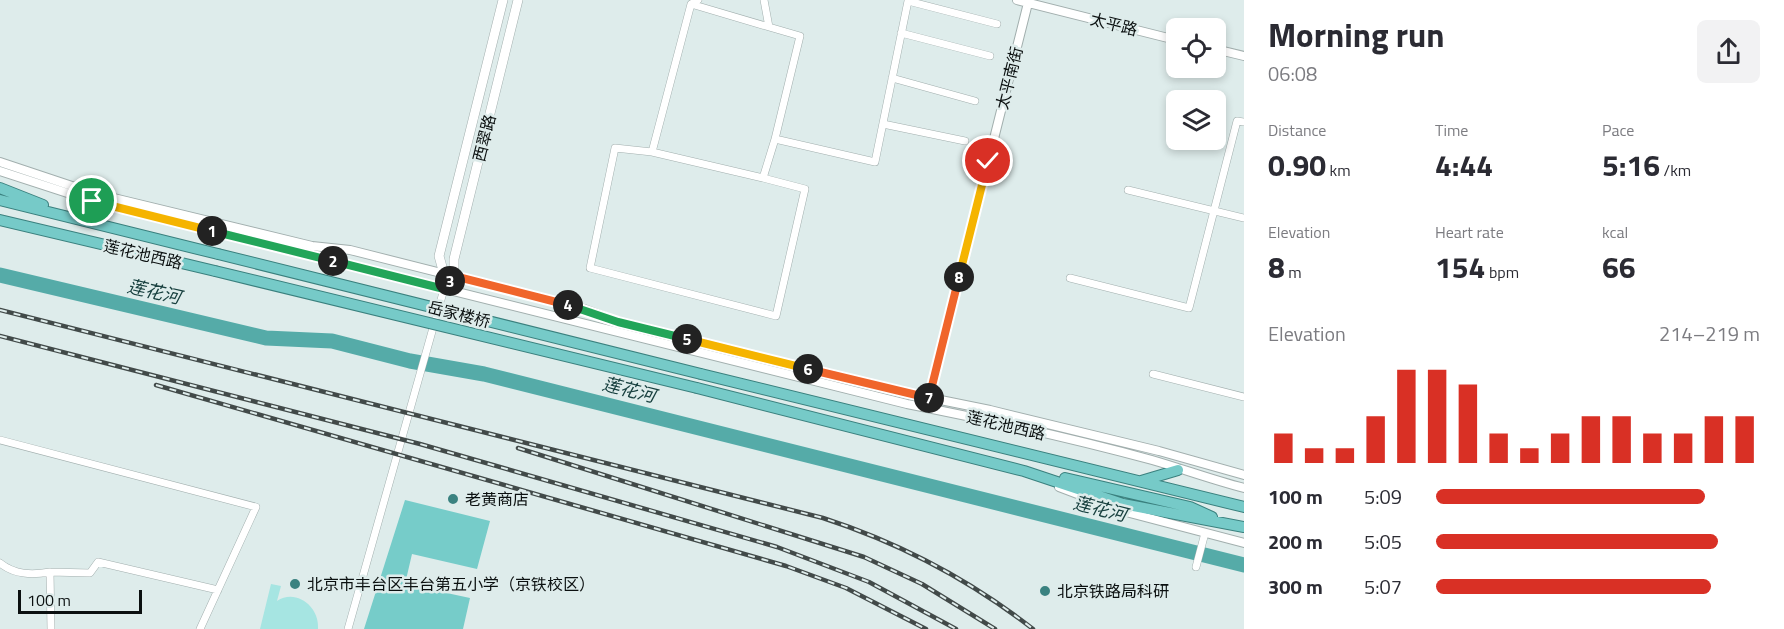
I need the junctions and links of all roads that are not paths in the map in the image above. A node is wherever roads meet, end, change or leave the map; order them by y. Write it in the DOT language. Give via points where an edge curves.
graph roads {
  1 [pos="503,0"];
  2 [pos="518,0"];
  3 [pos="764,0"];
  4 [pos="1017,0"];
  5 [pos="695,2"];
  6 [pos="1028,3"];
  7 [pos="997,24"];
  8 [pos="770,27"];
  9 [pos="901,33"];
  10 [pos="1166,38"];
  11 [pos="1226,52"];
  12 [pos="990,56"];
  13 [pos="1244,56"];
  14 [pos="892,78"];
  15 [pos="975,101"];
  16 [pos="1244,122"];
  17 [pos="883,124"];
  18 [pos="775,139"];
  19 [pos="965,141"];
  20 [pos="652,152"];
  21 [pos="0,162"];
  22 [pos="0,171"];
  23 [pos="763,178"];
  24 [pos="0,188"];
  25 [pos="1128,190"];
  26 [pos="0,200"];
  27 [pos="1214,211"];
  28 [pos="1244,218"];
  29 [pos="0,220"];
  30 [pos="85,221"];
  31 [pos="218,254"];
  32 [pos="215,271"];
  33 [pos="449,275"];
  34 [pos="1070,278"];
  35 [pos="444,289"];
  36 [pos="701,374"];
  37 [pos="1153,374"];
  38 [pos="1244,397"];
  39 [pos="929,398"];
  40 [pos="0,440"];
  41 [pos="1181,458"];
  42 [pos="1178,470"];
  43 [pos="1024,471"];
  44 [pos="1244,475"];
  45 [pos="1140,481"];
  46 [pos="1244,488"];
  47 [pos="1244,507"];
  48 [pos="1244,527"];
  49 [pos="1205,533"];
  50 [pos="1244,543"];
  51 [pos="0,562"];
  52 [pos="1196,567"];
  53 [pos="50,572"];
  54 [pos="218,590"];
  55 [pos="51,629"];
  56 [pos="200,629"];
  57 [pos="348,629"];
  1 -- 33 [label="main road, 西翠路" via="439,256"];
  2 -- 33 [label="main road, 西翠路"];
  3 -- 8 [label="street"];
  4 -- 6 [label="street, 太平路"];
  5 -- 8 [label="street"];
  5 -- 20 [label="street"];
  6 -- 10 [label="street, 太平路"];
  6 -- 39 [label="street, 太平南街"];
  7 -- 9 [label="street" via="908,1"];
  8 -- 18 [label="street" via="800,36"];
  9 -- 12 [label="street"];
  9 -- 14 [label="street"];
  11 -- 13 [label="street"];
  14 -- 15 [label="street"];
  14 -- 17 [label="street"];
  16 -- 27 [label="street" via="1237,121"];
  17 -- 18 [label="street" via="875,162"];
  17 -- 19 [label="street"];
  18 -- 23 [label="street"];
  20 -- 23 [label="street"];
  20 -- 23 [label="street" via="615,148 590,268 776,316 805,189"];
  21 -- 33 [label="street, 莲花池西路" via="103,196"];
  22 -- 35 [label="street, 莲花池西路" via="92,201"];
  24 -- 30 [label="highway"];
  25 -- 27 [label="street"];
  26 -- 30 [label="highway, 莲花池西路"];
  27 -- 28 [label="street"];
  27 -- 34 [label="street" via="1189,308"];
  29 -- 32 [label="highway, 莲花池西路"];
  30 -- 31 [label="highway, 莲花池西路"];
  31 -- 36 [label="highway, 岳家楼桥, bridge"];
  32 -- 43 [label="highway, 岳家楼桥, bridge"];
  33 -- 35 [label="street"];
  33 -- 39 [label="street, 莲花池西路" via="584,309 618,322"];
  35 -- 42 [label="street, 莲花池西路" via="907,404 1011,425"];
  35 -- 57 [label="street"];
  36 -- 45 [label="highway, 莲花池西路"];
  37 -- 38 [label="street"];
  39 -- 41 [label="street, 莲花池西路"];
  40 -- 54 [label="street" via="256,507"];
  41 -- 42 [label="street"];
  41 -- 44 [label="street, 莲花池西路"];
  42 -- 45 [label="highway"];
  42 -- 46 [label="street, 莲花池西路"];
  43 -- 48 [label="highway" via="1124,504"];
  43 -- 49 [label="street" via="1099,504"];
  45 -- 47 [label="highway, 莲花池西路"];
  49 -- 50 [label="street"];
  49 -- 52 [label="street"];
  51 -- 53 [label="street" via="7,569 33,575"];
  53 -- 54 [label="street" via="90,573 98,562"];
  53 -- 55 [label="street"];
  54 -- 56 [label="street"];
}
